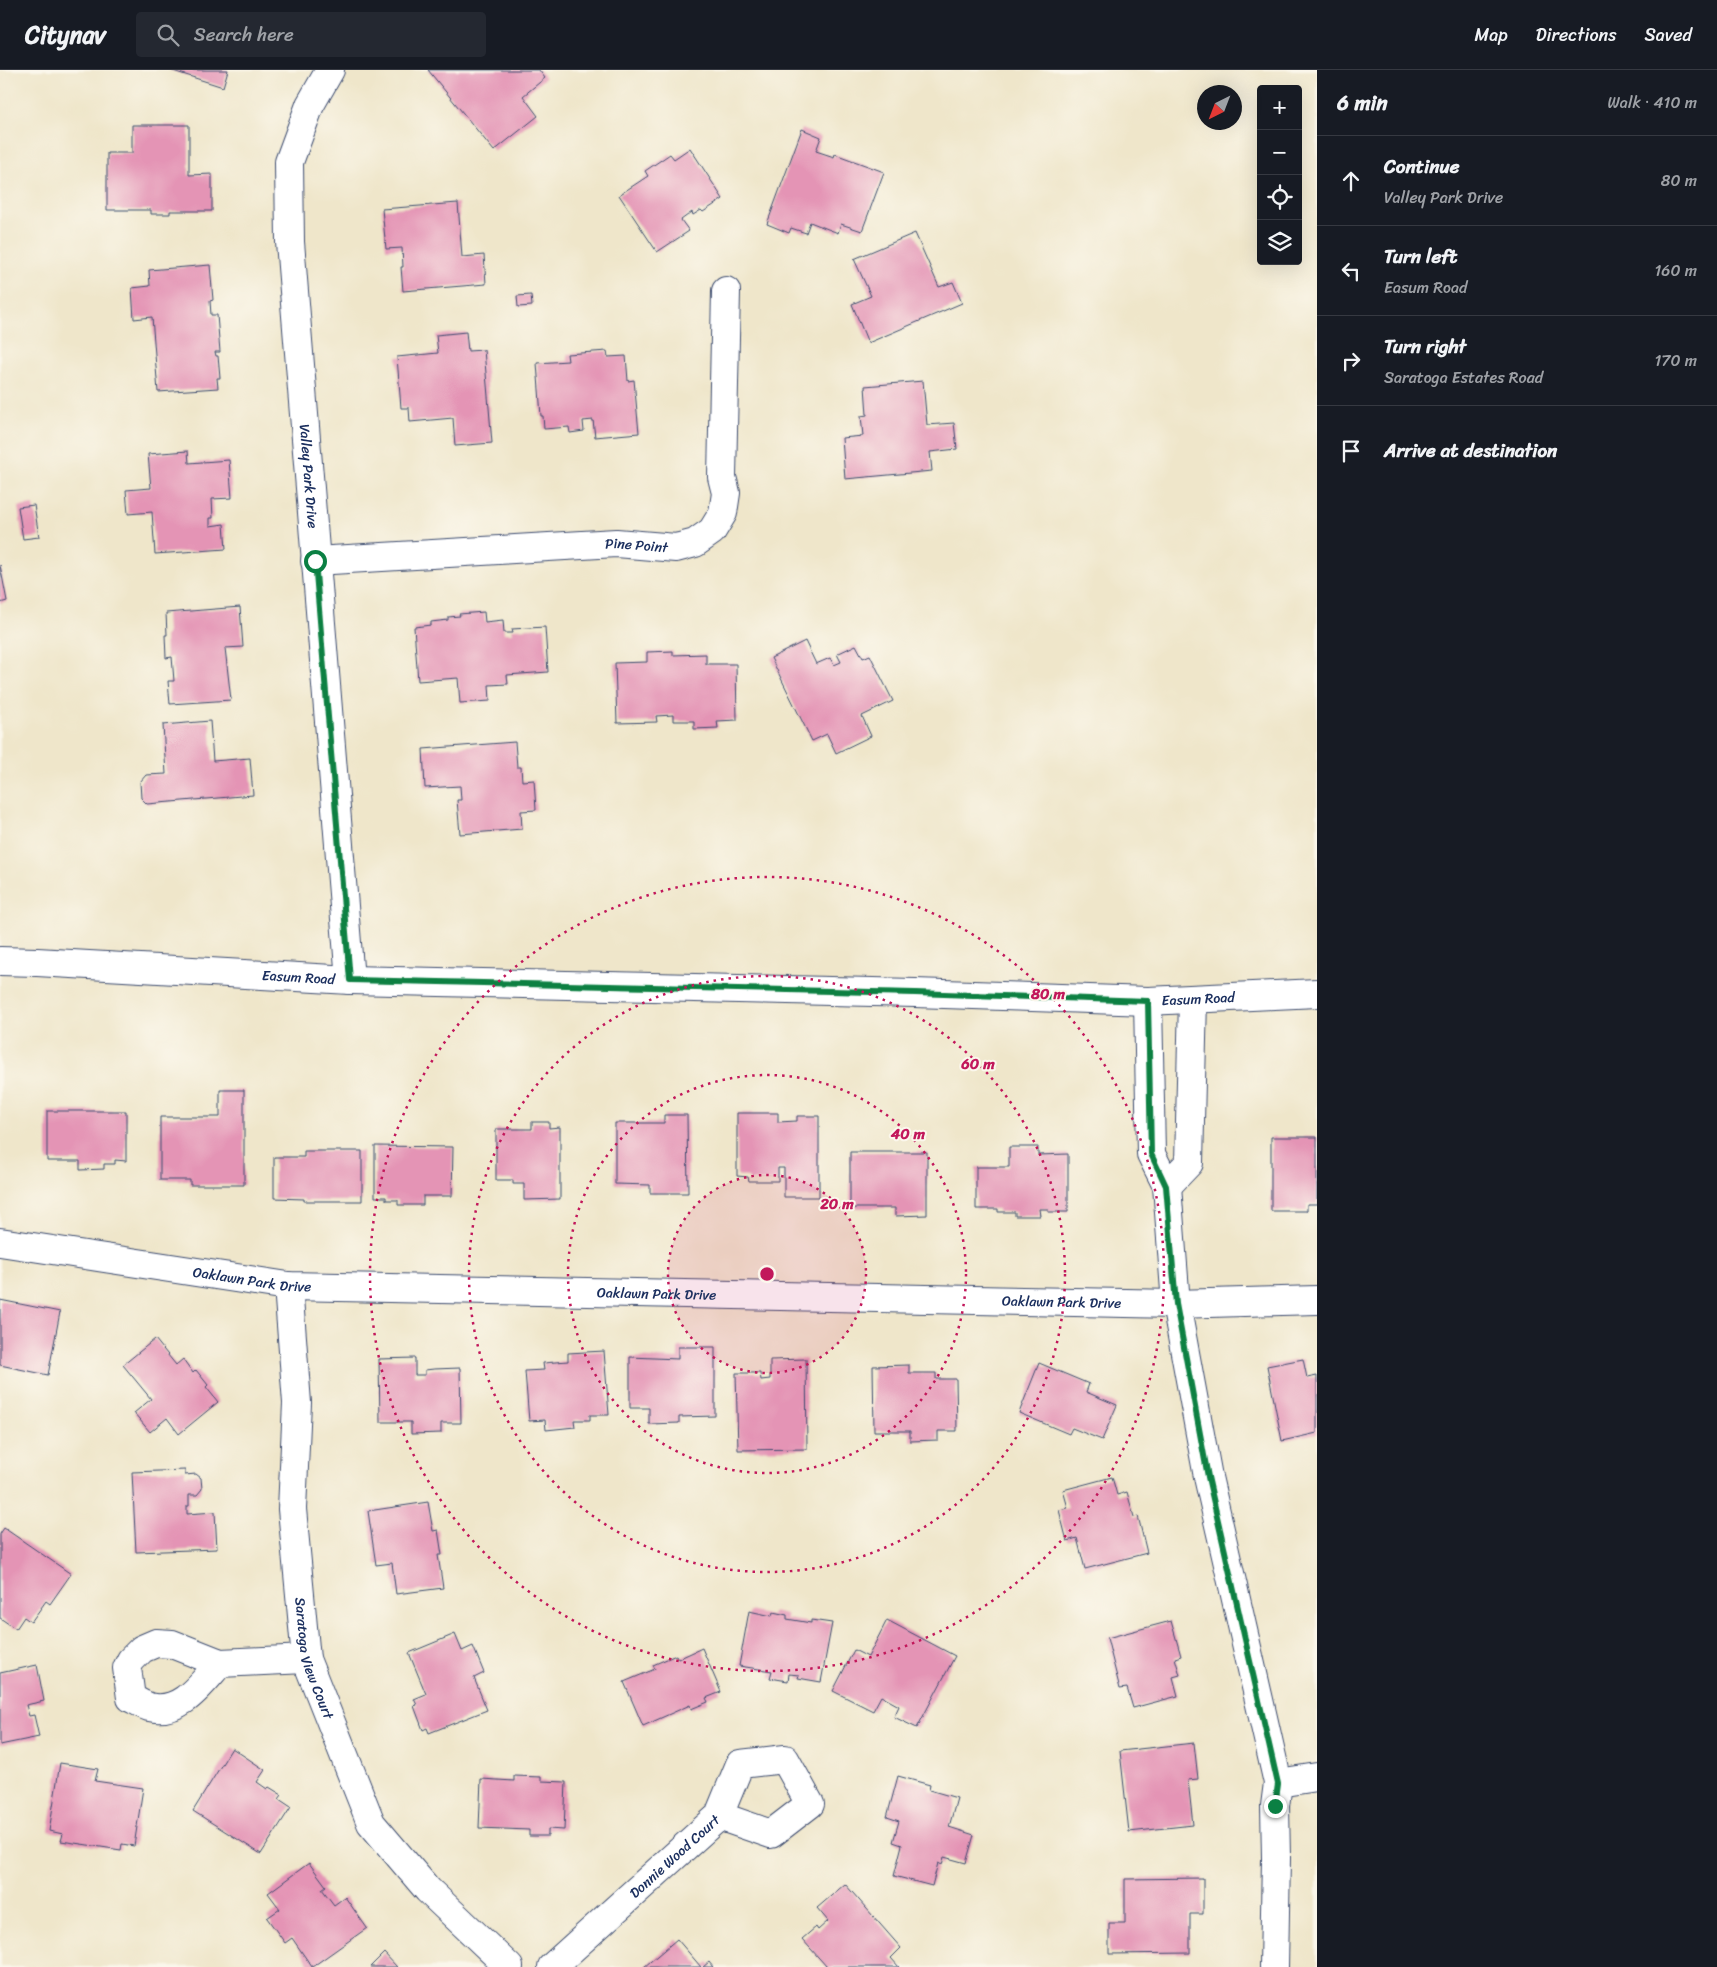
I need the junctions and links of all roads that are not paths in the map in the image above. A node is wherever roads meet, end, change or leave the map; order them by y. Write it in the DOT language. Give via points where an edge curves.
graph roads {
  1 [pos="330,70"];
  2 [pos="726,291"];
  3 [pos="315,561"];
  4 [pos="0,962"];
  5 [pos="350,980"];
  6 [pos="1317,993"];
  7 [pos="1193,999"];
  8 [pos="1148,1001"];
  9 [pos="1166,1186"];
  10 [pos="0,1242"];
  11 [pos="288,1286"];
  12 [pos="1317,1300"];
  13 [pos="1176,1304"];
  14 [pos="306,1659"];
  15 [pos="220,1664"];
  16 [pos="1317,1777"];
  17 [pos="1278,1784"];
  18 [pos="719,1815"];
  19 [pos="509,1967"];
  20 [pos="552,1967"];
  21 [pos="1274,1967"];
  1 -- 3 [label="street, Valley Park Drive" via="310,105 290,162 290,242"];
  2 -- 3 [label="street, Pine Point" via="722,477 726,493 723,513 712,531 695,543 676,548 616,543"];
  3 -- 5 [label="street, Valley Park Drive"];
  4 -- 5 [label="street, Easum Road"];
  5 -- 8 [label="street, Easum Road"];
  6 -- 7 [label="street, Easum Road"];
  7 -- 8 [label="street, Easum Road"];
  7 -- 9 [label="street" via="1188,1162"];
  8 -- 9 [label="street" via="1151,1154"];
  9 -- 13 [label="street"];
  10 -- 11 [label="street, Oaklawn Park Drive"];
  11 -- 13 [label="street, Oaklawn Park Drive"];
  11 -- 14 [label="street, Saratoga View Court" via="297,1402 292,1509"];
  12 -- 13 [label="street, Oaklawn Park Drive"];
  13 -- 17 [label="street" via="1208,1477"];
  14 -- 15 [label="street"];
  14 -- 19 [label="street, Saratoga View Court" via="371,1823 428,1890"];
  16 -- 17 [label="street"];
  17 -- 21 [label="street" via="1275,1806"];
  18 -- 20 [label="street, Donnie Wood Court" via="740,1764 785,1759 810,1804 771,1834 719,1816"];
}
